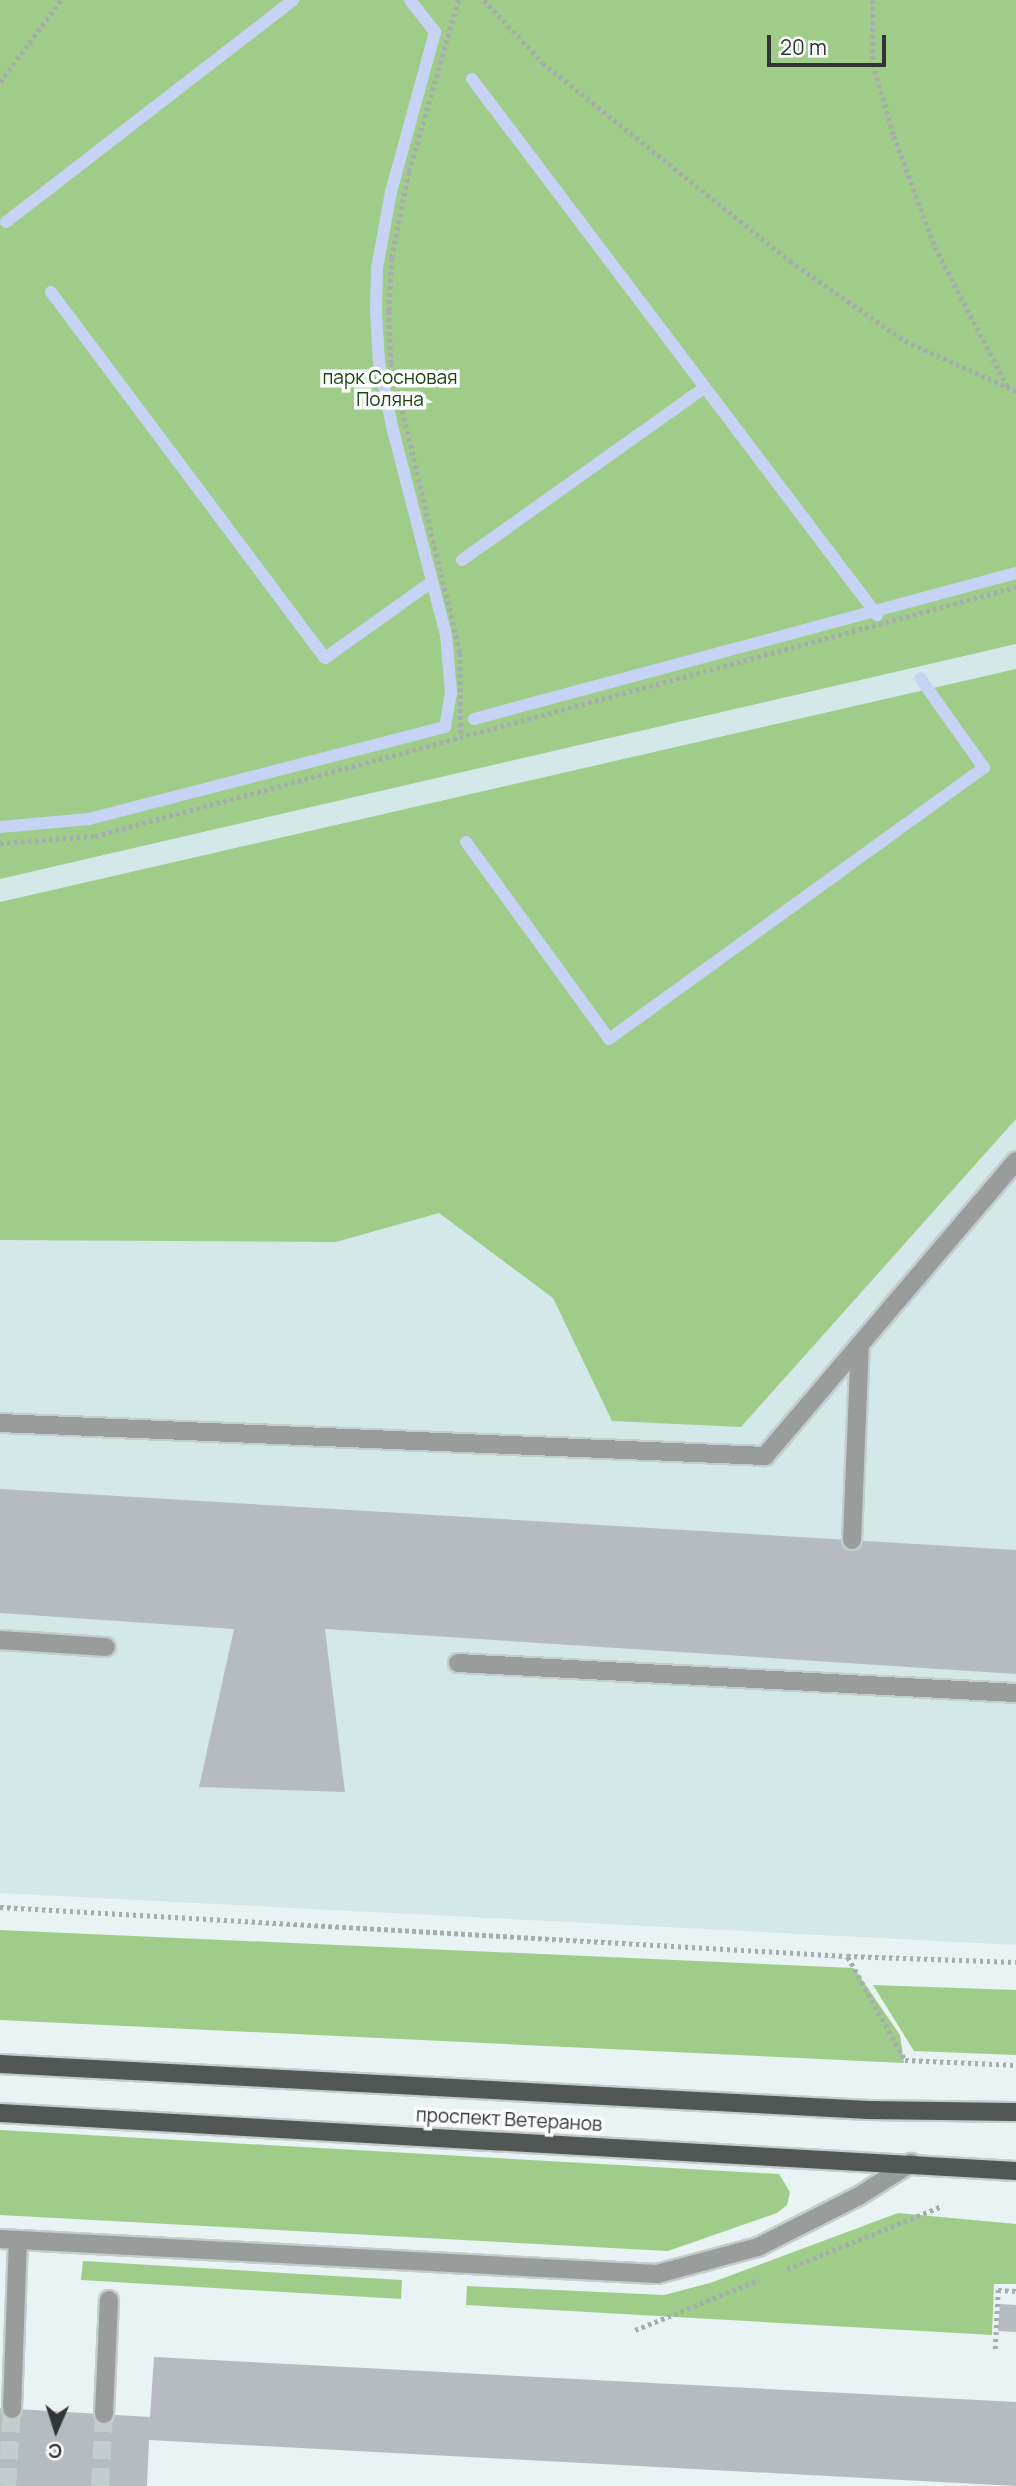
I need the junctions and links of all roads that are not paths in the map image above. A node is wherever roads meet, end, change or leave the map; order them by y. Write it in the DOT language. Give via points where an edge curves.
graph roads {
  1 [pos="1016,1161"];
  2 [pos="860,1344"];
  3 [pos="0,1423"];
  4 [pos="852,1540"];
  5 [pos="0,1640"];
  6 [pos="106,1647"];
  7 [pos="458,1663"];
  8 [pos="1016,1693"];
  9 [pos="0,2064"];
  10 [pos="1016,2112"];
  11 [pos="0,2113"];
  12 [pos="911,2163"];
  13 [pos="1016,2171"];
  14 [pos="9,2239"];
  15 [pos="109,2300"];
  16 [pos="12,2409"];
  17 [pos="104,2414"];
  1 -- 2 [label="street"];
  2 -- 3 [label="street" via="765,1456"];
  2 -- 4 [label="street"];
  5 -- 6 [label="street"];
  7 -- 8 [label="street"];
  9 -- 10 [label="main road, проспект Ветеранов" via="869,2110"];
  11 -- 12 [label="main road, проспект Ветеранов"];
  12 -- 13 [label="main road, проспект Ветеранов"];
  12 -- 14 [label="street" via="859,2196 758,2247 657,2274"];
  14 -- 16 [label="street"];
  15 -- 17 [label="street"];
}
